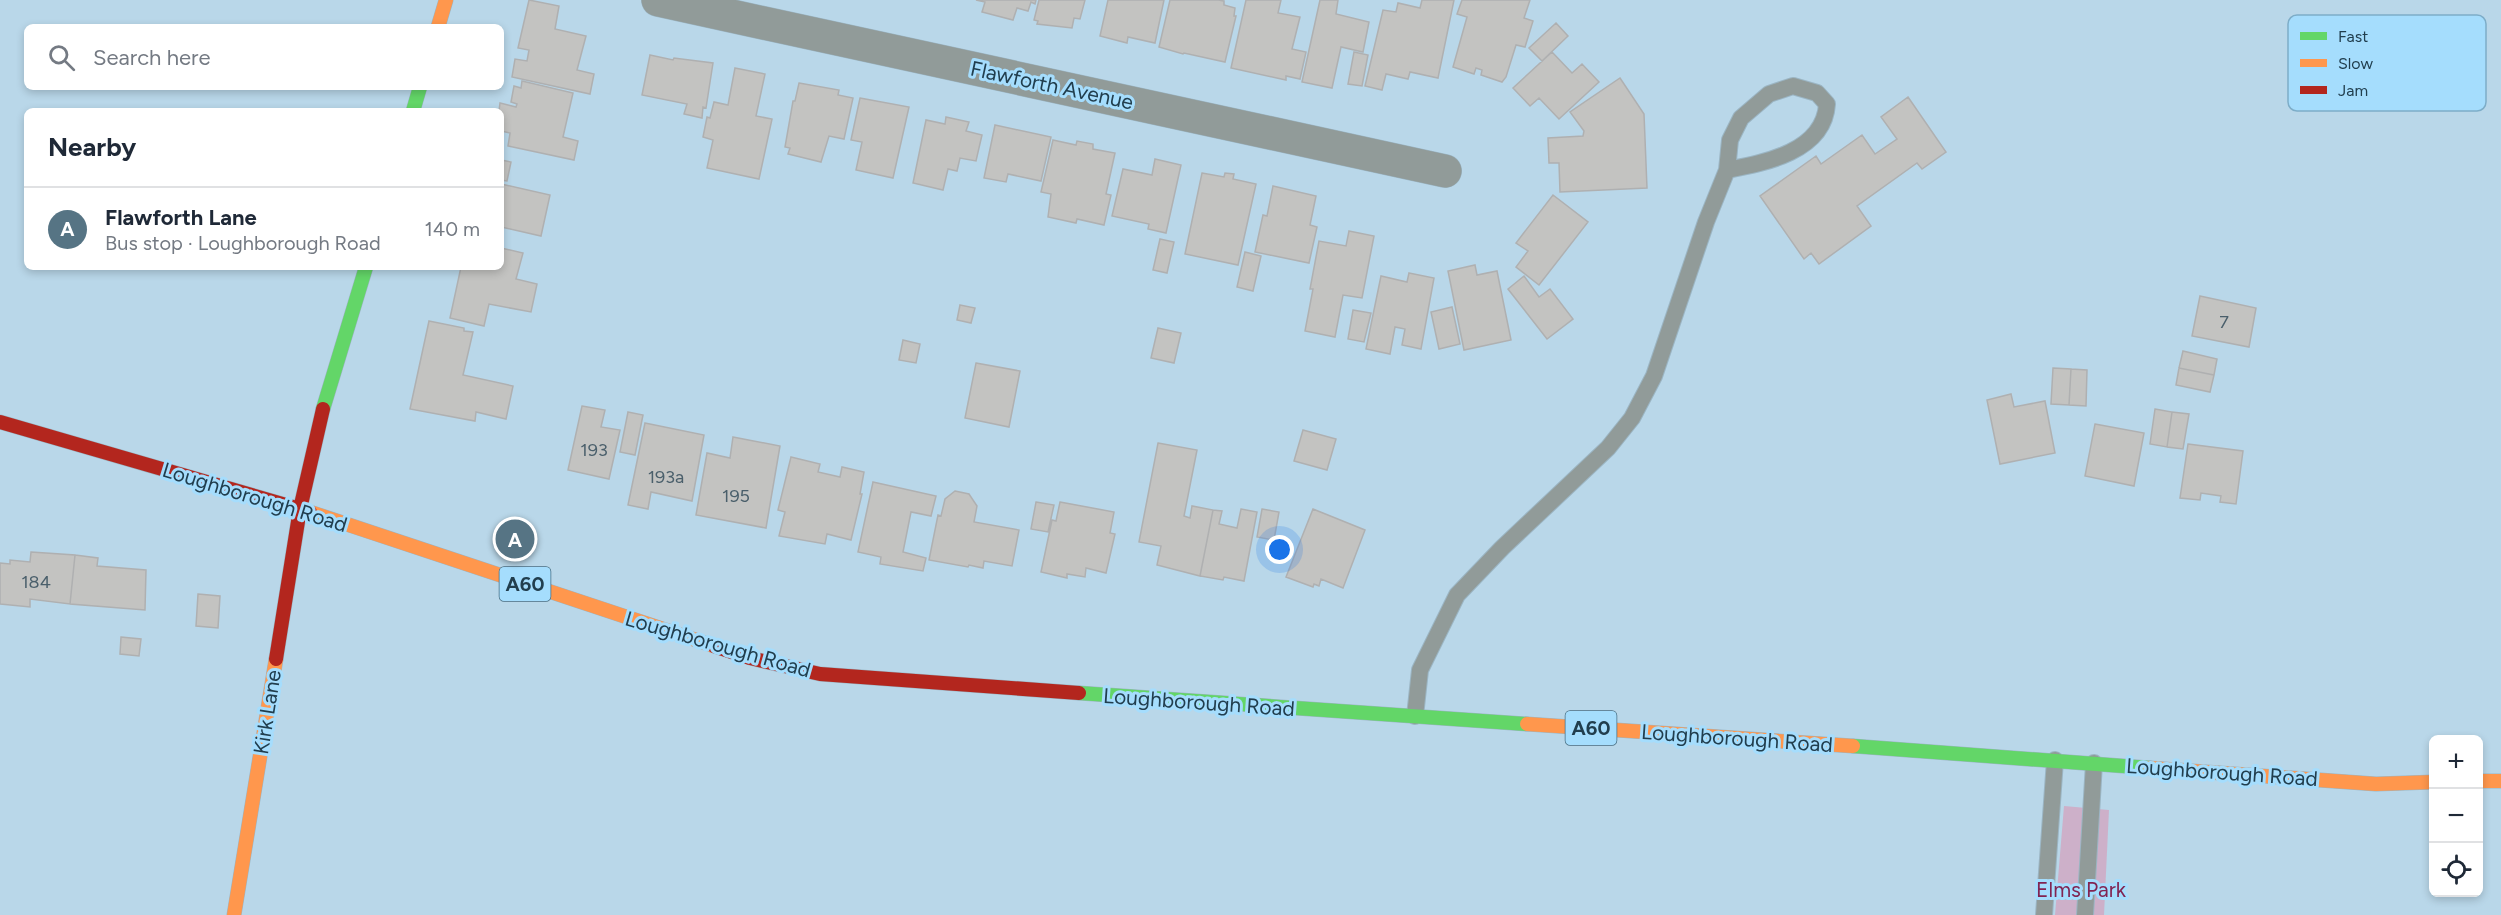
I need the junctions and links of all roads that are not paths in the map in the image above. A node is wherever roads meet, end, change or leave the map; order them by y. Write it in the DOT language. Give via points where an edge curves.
graph roads {
  1 [pos="446,0"];
  2 [pos="658,0"];
  3 [pos="439,24"];
  4 [pos="419,90"];
  5 [pos="414,108"];
  6 [pos="1727,170"];
  7 [pos="1445,171"];
  8 [pos="365,270"];
  9 [pos="0,422"];
  10 [pos="300,509"];
  11 [pos="1415,716"];
  12 [pos="2055,760"];
  13 [pos="2094,763"];
  14 [pos="2483,781"];
  15 [pos="2501,781"];
  16 [pos="2429,782"];
  17 [pos="234,915"];
  18 [pos="2044,915"];
  19 [pos="2085,915"];
  1 -- 3 [label="main road"];
  2 -- 7 [label="street, Flawforth Avenue"];
  4 -- 5 [label="main road"];
  6 -- 6 [label="lane" via="1733,130 1769,94 1793,86 1817,93 1827,104 1827,114 1815,134 1803,144 1767,162"];
  6 -- 11 [label="lane" via="1654,376 1632,418 1608,448 1457,595 1420,670"];
  8 -- 10 [label="main road, Kirk Lane" via="322,412"];
  9 -- 10 [label="main road, Loughborough Road / A60"];
  10 -- 11 [label="main road, Loughborough Road / A60" via="750,658 820,674"];
  10 -- 17 [label="main road, Kirk Lane"];
  11 -- 12 [label="main road, Loughborough Road / A60"];
  12 -- 13 [label="main road, Loughborough Road / A60"];
  12 -- 18 [label="lane"];
  13 -- 16 [label="main road, Loughborough Road / A60" via="2376,784"];
  13 -- 19 [label="lane"];
  14 -- 15 [label="main road"];
}
